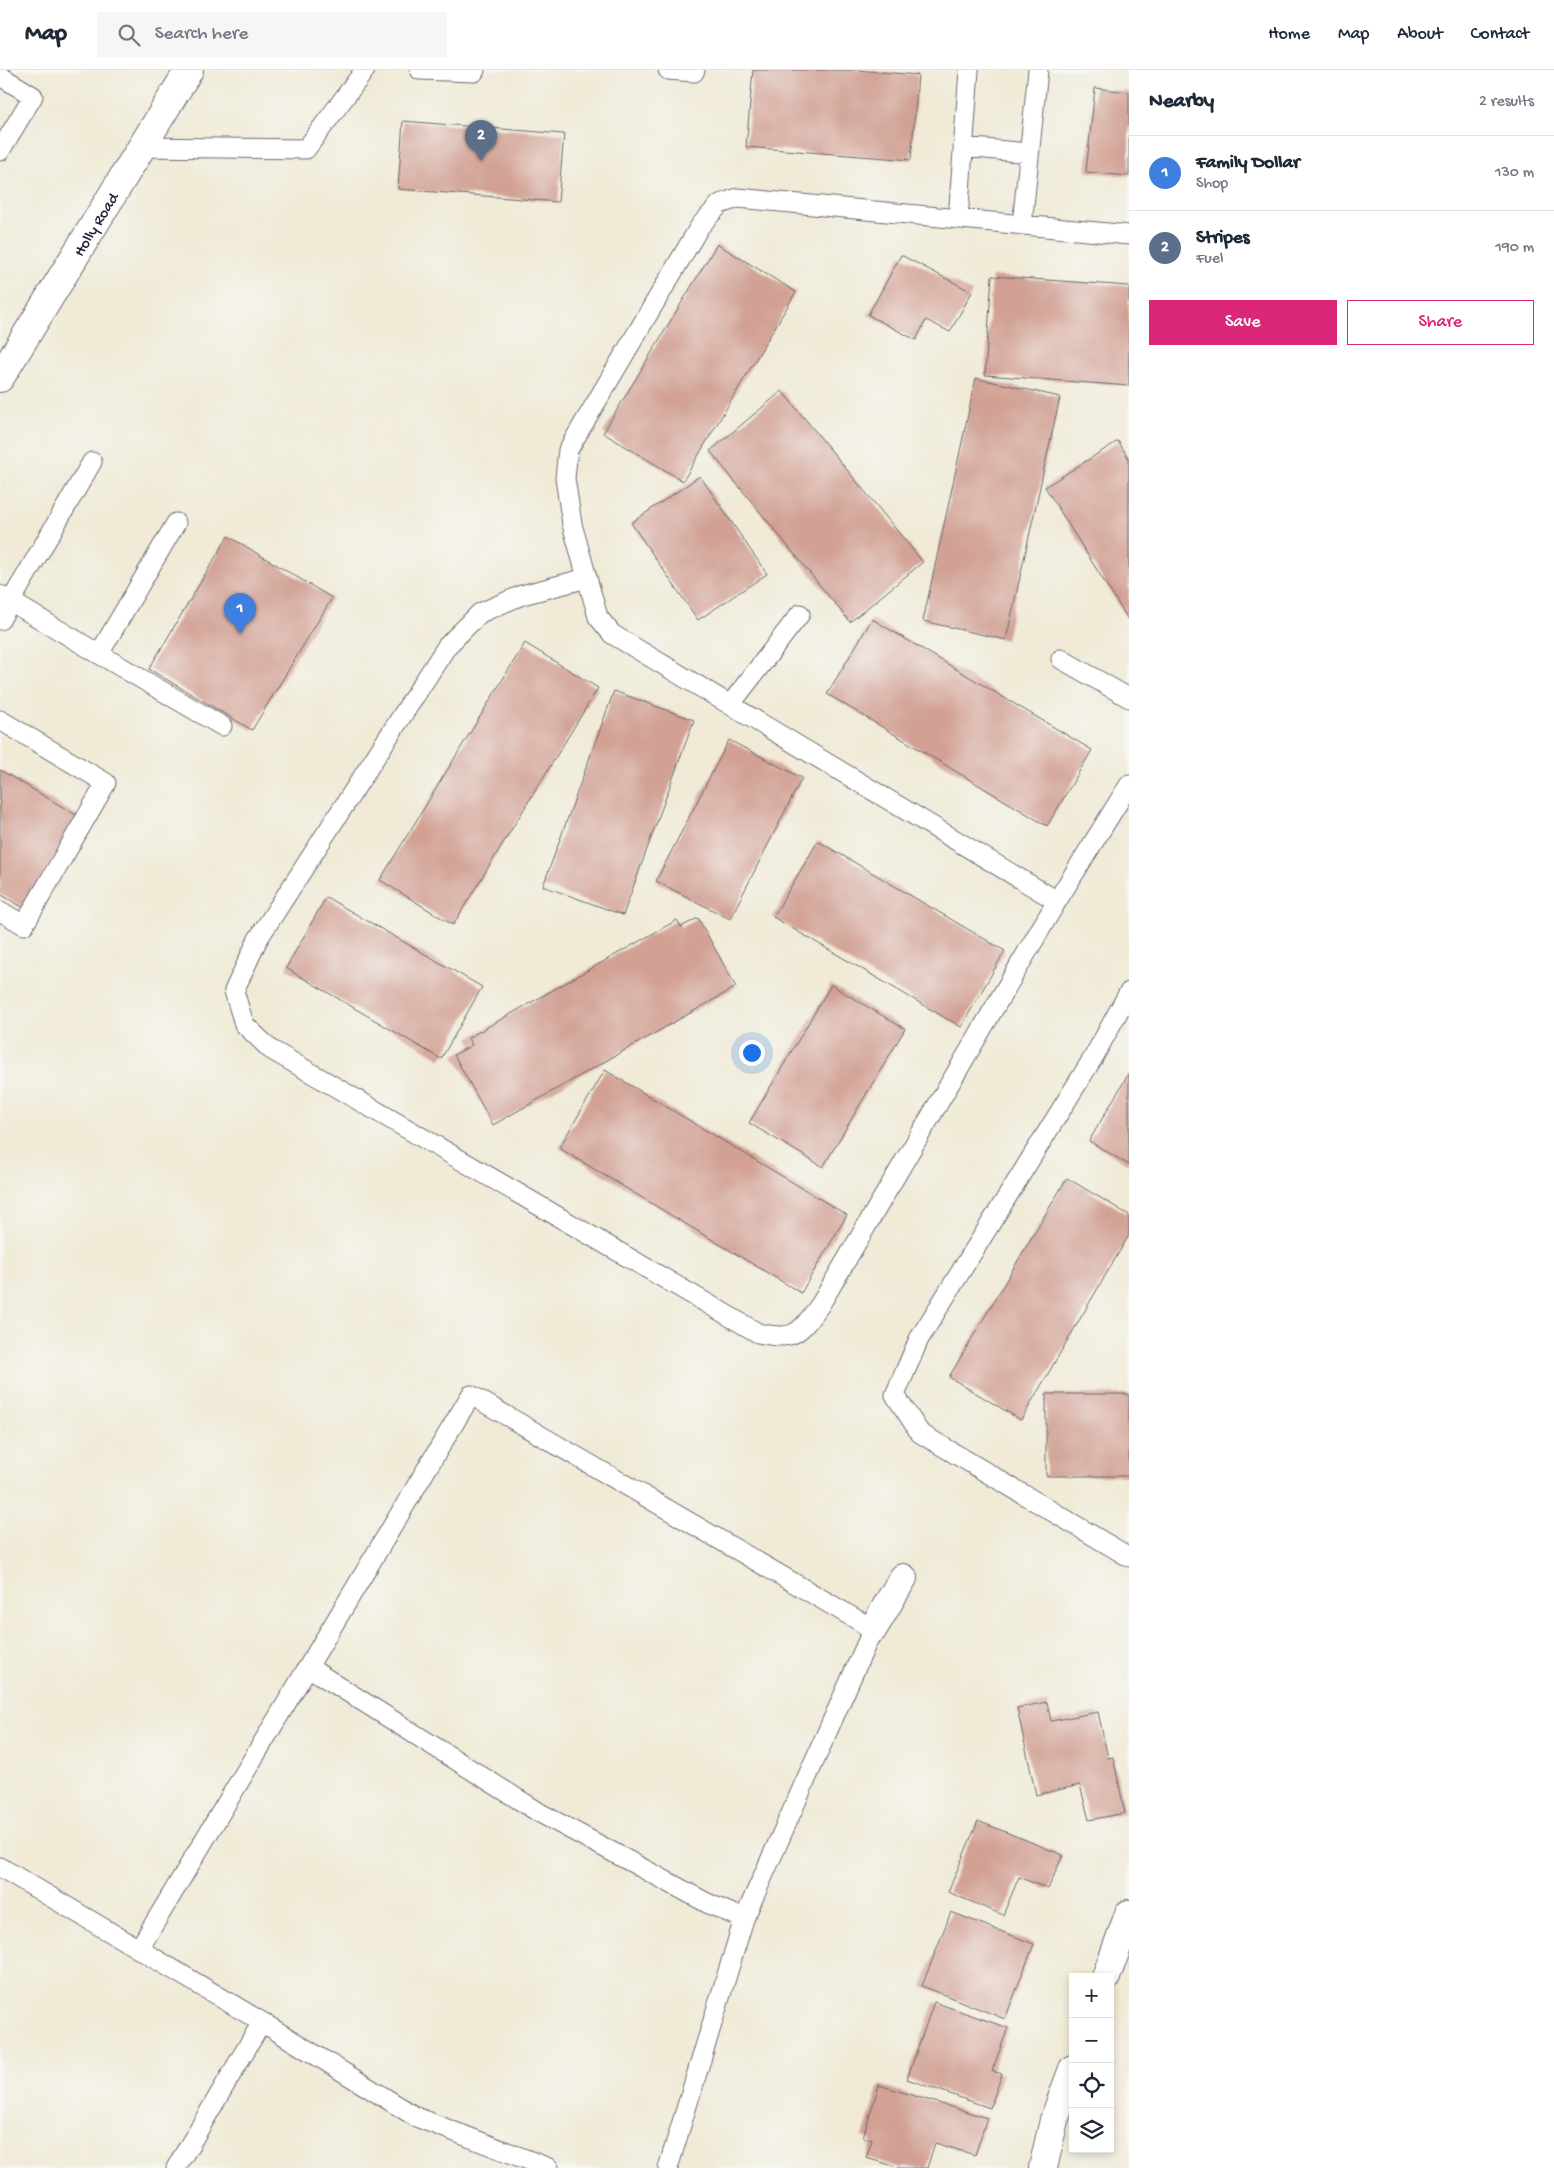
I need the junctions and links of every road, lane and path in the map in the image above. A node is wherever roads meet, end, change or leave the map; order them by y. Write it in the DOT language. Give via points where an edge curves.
graph roads {
  1 [pos="189,70"];
  2 [pos="366,70"];
  3 [pos="420,70"];
  4 [pos="475,70"];
  5 [pos="668,70"];
  6 [pos="694,70"];
  7 [pos="969,70"];
  8 [pos="1038,70"];
  9 [pos="0,76"];
  10 [pos="142,147"];
  11 [pos="963,148"];
  12 [pos="0,151"];
  13 [pos="1029,153"];
  14 [pos="958,219"];
  15 [pos="1022,225"];
  16 [pos="1129,235"];
  17 [pos="0,378"];
  18 [pos="92,462"];
  19 [pos="176,523"];
  20 [pos="587,578"];
  21 [pos="5,598"];
  22 [pos="800,614"];
  23 [pos="0,620"];
  24 [pos="99,654"];
  25 [pos="1061,660"];
  26 [pos="1129,698"];
  27 [pos="730,705"];
  28 [pos="0,720"];
  29 [pos="222,726"];
  30 [pos="1129,785"];
  31 [pos="1056,901"];
  32 [pos="0,911"];
  33 [pos="1129,992"];
  34 [pos="1129,1557"];
  35 [pos="902,1578"];
  36 [pos="873,1629"];
  37 [pos="308,1668"];
  38 [pos="0,1867"];
  39 [pos="1129,1914"];
  40 [pos="744,1919"];
  41 [pos="139,1949"];
  42 [pos="1107,1973"];
  43 [pos="262,2022"];
  44 [pos="1069,2080"];
  45 [pos="176,2168"];
  46 [pos="549,2168"];
  47 [pos="668,2168"];
  48 [pos="1043,2168"];
  1 -- 10 [label="main road, Holly Road"];
  2 -- 10 [label="lane" via="306,149"];
  3 -- 4 [label="lane"];
  5 -- 6 [label="lane"];
  7 -- 11 [label="lane"];
  8 -- 13 [label="lane"];
  9 -- 12 [label="lane" via="33,96"];
  10 -- 17 [label="main road, Holly Road"];
  11 -- 13 [label="lane"];
  11 -- 14 [label="lane"];
  13 -- 15 [label="lane"];
  14 -- 15 [label="lane"];
  14 -- 20 [label="lane" via="738,198 720,204 700,226 568,450 566,488"];
  15 -- 16 [label="lane"];
  18 -- 21 [label="lane"];
  19 -- 24 [label="lane"];
  20 -- 27 [label="lane" via="598,617 612,634"];
  20 -- 31 [label="lane" via="522,595 480,613 448,646 258,939 234,992 244,1024 270,1049 758,1333 780,1338 801,1331 820,1304"];
  21 -- 23 [label="lane"];
  21 -- 24 [label="lane"];
  22 -- 27 [label="lane"];
  24 -- 29 [label="lane"];
  25 -- 26 [label="lane"];
  27 -- 31 [label="lane"];
  28 -- 32 [label="lane" via="106,783 24,925"];
  30 -- 31 [label="lane"];
  33 -- 34 [label="lane" via="1093,1058 918,1339 895,1395 920,1433"];
  35 -- 36 [label="main road"];
  36 -- 37 [label="lane" via="471,1395"];
  36 -- 40 [label="lane"];
  37 -- 40 [label="lane" via="540,1813 706,1903"];
  37 -- 41 [label="lane"];
  38 -- 41 [label="lane"];
  39 -- 42 [label="main road"];
  40 -- 47 [label="lane"];
  41 -- 43 [label="lane"];
  43 -- 45 [label="lane"];
  43 -- 46 [label="lane" via="416,2117"];
  44 -- 48 [label="main road" via="1054,2120"];
}
